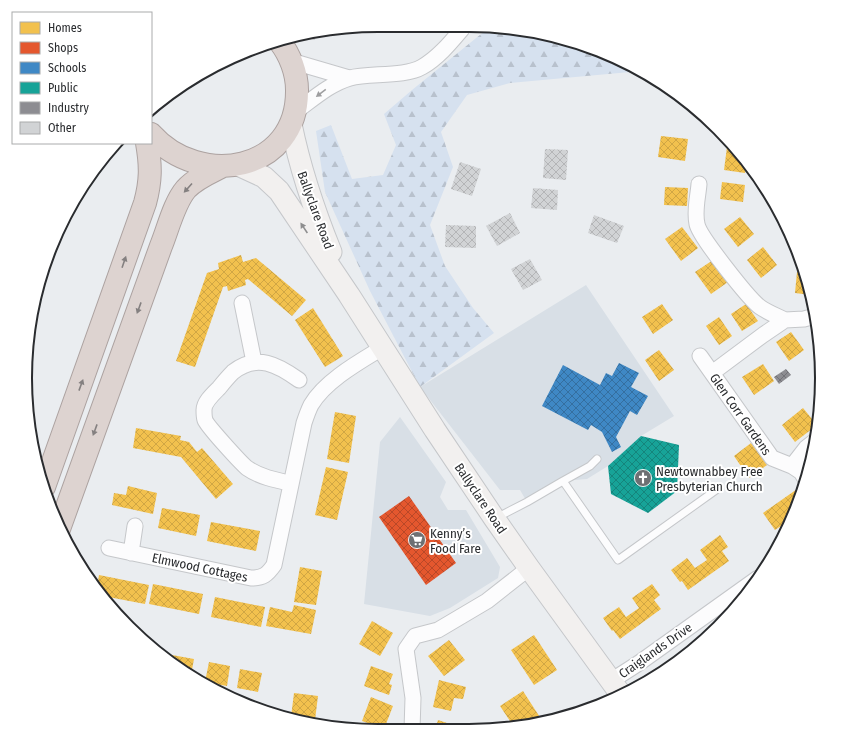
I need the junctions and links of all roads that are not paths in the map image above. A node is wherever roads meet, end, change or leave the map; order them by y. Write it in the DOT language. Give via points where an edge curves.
graph roads {
  1 [pos="459,32"];
  2 [pos="282,46"];
  3 [pos="291,61"];
  4 [pos="349,78"];
  5 [pos="293,118"];
  6 [pos="152,135"];
  7 [pos="147,144"];
  8 [pos="229,166"];
  9 [pos="699,184"];
  10 [pos="349,295"];
  11 [pos="242,303"];
  12 [pos="809,318"];
  13 [pos="785,320"];
  14 [pos="382,348"];
  15 [pos="700,356"];
  16 [pos="254,362"];
  17 [pos="712,373"];
  18 [pos="299,380"];
  19 [pos="808,447"];
  20 [pos="597,459"];
  21 [pos="792,466"];
  22 [pos="802,473"];
  23 [pos="47,479"];
  24 [pos="563,481"];
  25 [pos="290,483"];
  26 [pos="716,490"];
  27 [pos="494,518"];
  28 [pos="63,521"];
  29 [pos="134,526"];
  30 [pos="109,548"];
  31 [pos="131,553"];
  32 [pos="529,568"];
  33 [pos="745,587"];
  34 [pos="617,688"];
  35 [pos="412,724"];
  1 -- 4 [label="street" via="422,67 404,72"];
  2 -- 3 [label="highway"];
  3 -- 4 [label="street"];
  3 -- 5 [label="highway" via="297,82 297,101"];
  4 -- 5 [label="street, one-way" via="326,89"];
  5 -- 8 [label="highway" via="282,138 272,149 256,159"];
  5 -- 10 [label="main road, Ballyclare Road" via="303,177"];
  6 -- 8 [label="highway" via="174,153 204,165"];
  23 -- 7 [label="highway, one-way" via="145,203 151,167"];
  10 -- 8 [label="main road, Ballyclare Road, one-way" via="279,191 264,177"];
  8 -- 28 [label="highway, one-way" via="192,184 179,201"];
  9 -- 13 [label="street" via="697,226 746,294 760,307"];
  10 -- 14 [label="main road, Ballyclare Road"];
  11 -- 16 [label="street"];
  12 -- 13 [label="street"];
  13 -- 17 [label="street"];
  14 -- 25 [label="street, Elmwood Cottages" via="336,379 320,392 310,406"];
  14 -- 27 [label="main road, Ballyclare Road"];
  15 -- 17 [label="street, Glen Corr Gardens"];
  16 -- 18 [label="street" via="286,370"];
  16 -- 25 [label="street" via="234,372 208,399 204,409 205,420 210,429 247,468 267,478"];
  17 -- 21 [label="street, Glen Corr Gardens" via="772,458"];
  19 -- 21 [label="street"];
  20 -- 24 [label="lane" via="590,466"];
  21 -- 22 [label="street, Glen Corr Gardens"];
  24 -- 26 [label="lane" via="618,560"];
  24 -- 27 [label="lane"];
  25 -- 31 [label="street, Elmwood Cottages" via="274,565 268,574 260,578"];
  27 -- 32 [label="main road, Ballyclare Road"];
  29 -- 31 [label="street"];
  30 -- 31 [label="street, Elmwood Cottages"];
  32 -- 34 [label="main road, Ballyclare Road"];
  32 -- 35 [label="street" via="487,601 438,630 415,636 406,648 413,698"];
  33 -- 34 [label="street, Craiglands Drive" via="638,663"];
}
